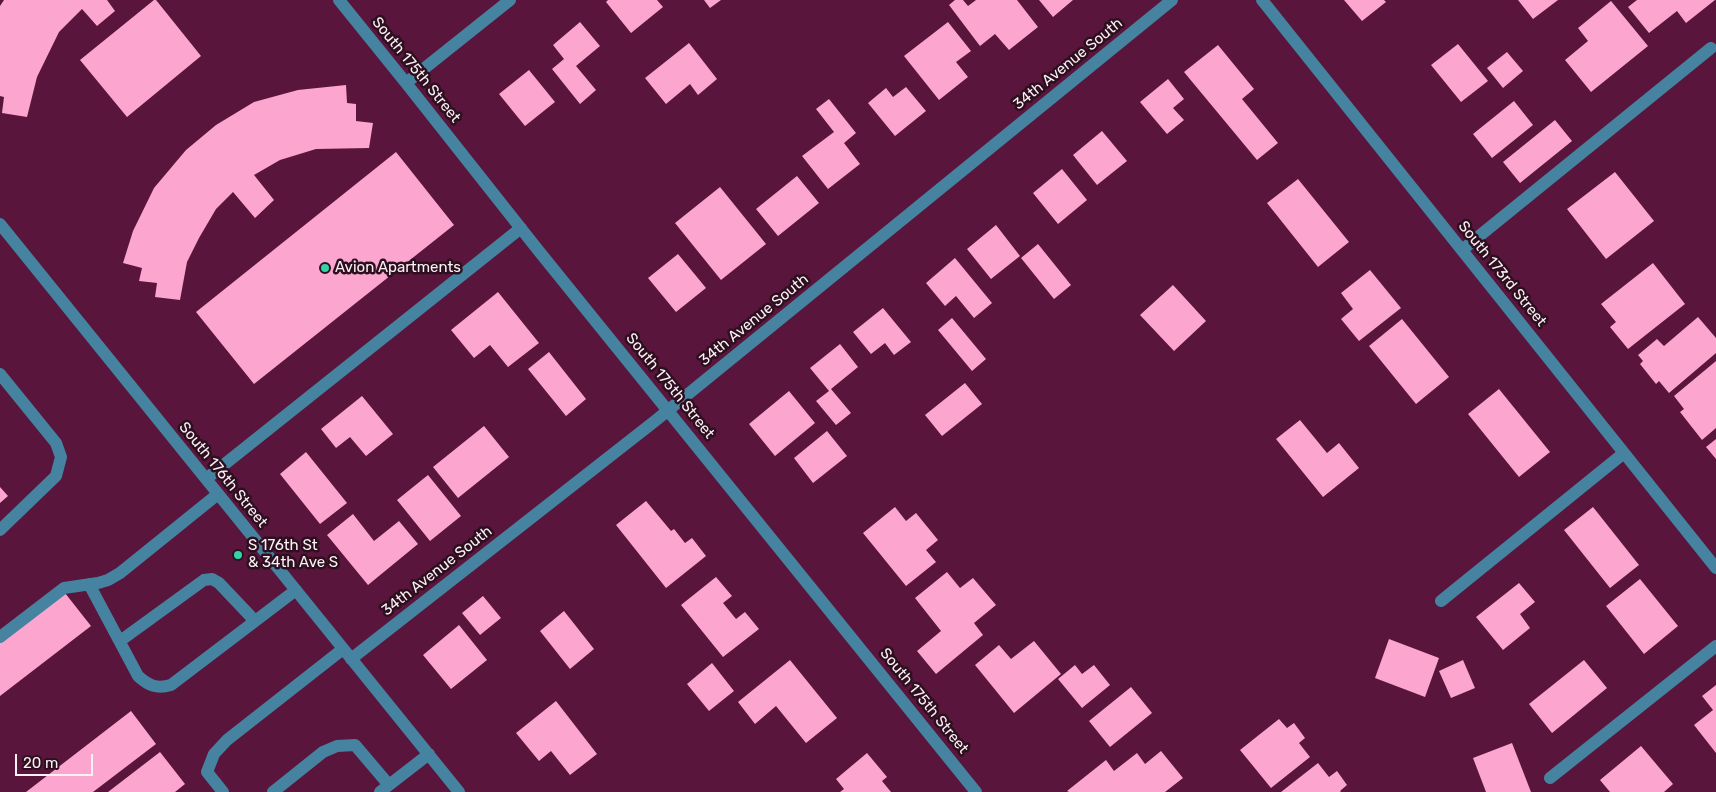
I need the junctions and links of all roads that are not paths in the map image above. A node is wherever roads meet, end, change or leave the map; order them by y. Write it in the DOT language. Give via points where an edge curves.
graph roads {
  1 [pos="339,0"];
  2 [pos="510,0"];
  3 [pos="1172,0"];
  4 [pos="1262,0"];
  5 [pos="1711,48"];
  6 [pos="406,83"];
  7 [pos="0,224"];
  8 [pos="521,228"];
  9 [pos="1462,250"];
  10 [pos="0,374"];
  11 [pos="668,410"];
  12 [pos="1624,453"];
  13 [pos="206,480"];
  14 [pos="218,494"];
  15 [pos="0,530"];
  16 [pos="1716,568"];
  17 [pos="89,584"];
  18 [pos="296,590"];
  19 [pos="1441,601"];
  20 [pos="255,621"];
  21 [pos="0,637"];
  22 [pos="120,641"];
  23 [pos="1716,646"];
  24 [pos="347,654"];
  25 [pos="429,754"];
  26 [pos="1550,778"];
  27 [pos="385,789"];
  28 [pos="452,789"];
  29 [pos="223,792"];
  30 [pos="273,792"];
  31 [pos="976,792"];
  1 -- 6 [label="street, South 175th Street"];
  2 -- 6 [label="street"];
  3 -- 11 [label="street, 34th Avenue South"];
  4 -- 9 [label="street, South 173rd Street"];
  5 -- 9 [label="street"];
  6 -- 8 [label="street, South 175th Street"];
  7 -- 13 [label="street, South 176th Street"];
  8 -- 11 [label="street, South 175th Street"];
  8 -- 13 [label="street"];
  9 -- 12 [label="street, South 173rd Street"];
  10 -- 15 [label="street" via="56,443 61,457 56,476"];
  11 -- 24 [label="street, 34th Avenue South"];
  11 -- 31 [label="street, South 175th Street"];
  12 -- 16 [label="street, South 173rd Street"];
  12 -- 19 [label="street"];
  13 -- 14 [label="street, South 176th Street"];
  14 -- 17 [label="street" via="120,573 108,580"];
  14 -- 18 [label="street, South 176th Street"];
  17 -- 21 [label="street" via="64,588"];
  17 -- 22 [label="street"];
  18 -- 20 [label="street"];
  18 -- 24 [label="street, South 176th Street"];
  20 -- 22 [label="street" via="219,582 204,580"];
  20 -- 22 [label="street" via="171,685 163,687 147,684 138,676"];
  23 -- 26 [label="street"];
  24 -- 25 [label="street, South 176th Street"];
  24 -- 29 [label="street, 34th Avenue South" via="227,740 214,754 207,772"];
  25 -- 27 [label="street"];
  25 -- 28 [label="street, South 176th Street"];
  27 -- 30 [label="street" via="355,745 337,746 323,752"];
}
